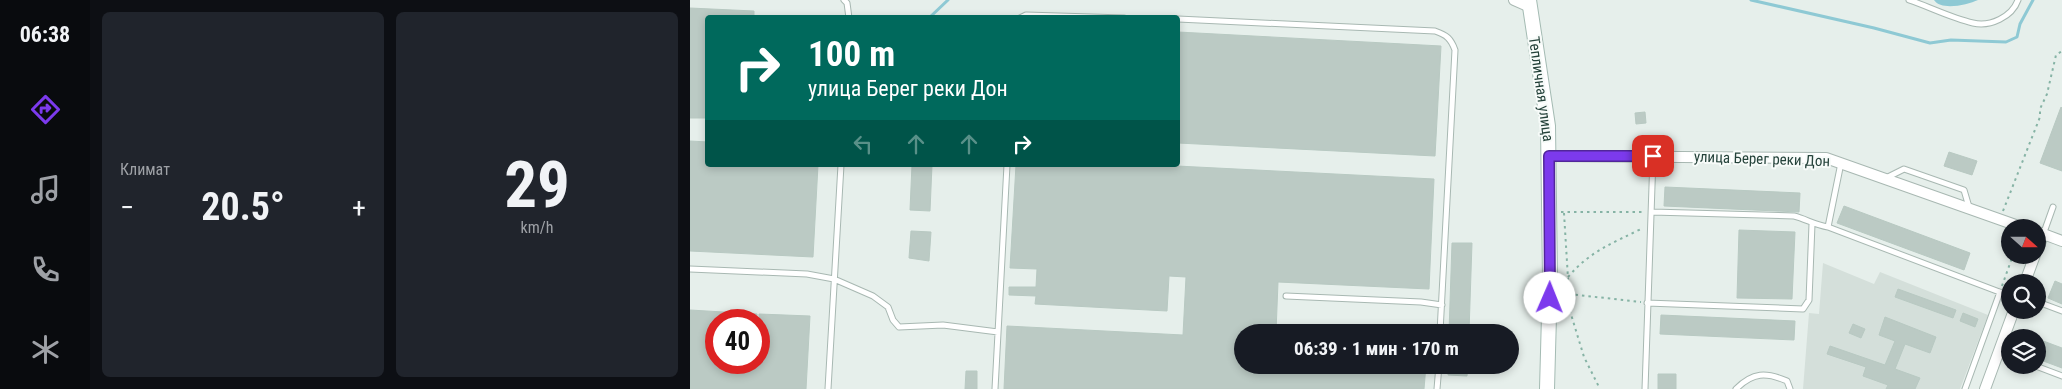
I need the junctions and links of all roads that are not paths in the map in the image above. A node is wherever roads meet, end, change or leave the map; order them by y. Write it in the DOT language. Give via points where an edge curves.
graph roads {
  1 [pos="844,0"];
  2 [pos="1514,0"];
  3 [pos="1909,0"];
  4 [pos="2018,0"];
  5 [pos="1529,4"];
  6 [pos="848,15"];
  7 [pos="1180,19"];
  8 [pos="1549,156"];
  9 [pos="1653,156"];
  10 [pos="1841,163"];
  11 [pos="841,167"];
  12 [pos="1007,167"];
  13 [pos="1885,178"];
  14 [pos="2053,207"];
  15 [pos="1969,208"];
  16 [pos="1652,212"];
  17 [pos="2001,219"];
  18 [pos="2046,222"];
  19 [pos="1812,224"];
  20 [pos="1828,227"];
  21 [pos="2046,236"];
  22 [pos="2062,241"];
  23 [pos="690,269"];
  24 [pos="834,278"];
  25 [pos="2000,292"];
  26 [pos="1286,296"];
  27 [pos="1647,302"];
  28 [pos="1442,304"];
  29 [pos="2046,305"];
  30 [pos="2062,311"];
  31 [pos="2011,319"];
  32 [pos="1441,324"];
  33 [pos="998,332"];
  34 [pos="1999,352"];
  35 [pos="2046,370"];
  36 [pos="1438,374"];
  37 [pos="2062,376"];
  38 [pos="828,389"];
  39 [pos="995,389"];
  40 [pos="1437,389"];
  41 [pos="1547,389"];
  42 [pos="1645,389"];
  43 [pos="1736,389"];
  44 [pos="1790,389"];
  45 [pos="1965,389"];
  46 [pos="1985,389"];
  1 -- 6 [label="lane"];
  2 -- 5 [label="street"];
  3 -- 4 [label="lane" via="1974,23 1999,20 2016,7"];
  5 -- 8 [label="street, Тепличная улица" via="1548,126"];
  7 -- 28 [label="lane" via="1435,31 1446,35 1455,50"];
  8 -- 9 [label="street, улица Берег реки Дон"];
  8 -- 41 [label="street, Тепличная улица"];
  9 -- 10 [label="street, улица Берег реки Дон" via="1826,158"];
  9 -- 16 [label="lane"];
  10 -- 13 [label="street, улица Берег реки Дон"];
  10 -- 20 [label="lane"];
  11 -- 24 [label="lane"];
  12 -- 33 [label="lane"];
  13 -- 15 [label="street, улица Берег реки Дон"];
  13 -- 15 [label="lane" via="1904,169 1964,190"];
  14 -- 18 [label="lane"];
  15 -- 17 [label="street, улица Берег реки Дон"];
  16 -- 19 [label="lane" via="1794,216"];
  16 -- 27 [label="lane"];
  19 -- 20 [label="lane"];
  19 -- 27 [label="lane" via="1809,300 1803,309"];
  20 -- 25 [label="lane"];
  21 -- 22 [label="street"];
  23 -- 24 [label="lane"];
  24 -- 33 [label="lane" via="873,296 888,307 899,327 943,325"];
  24 -- 38 [label="lane"];
  25 -- 45 [label="lane"];
  26 -- 28 [label="lane"];
  27 -- 42 [label="lane"];
  28 -- 32 [label="lane"];
  29 -- 30 [label="lane"];
  31 -- 34 [label="street"];
  33 -- 39 [label="lane"];
  34 -- 46 [label="street"];
  35 -- 37 [label="lane"];
  36 -- 40 [label="lane"];
  43 -- 44 [label="lane" via="1747,378 1771,374 1787,381"];
}
